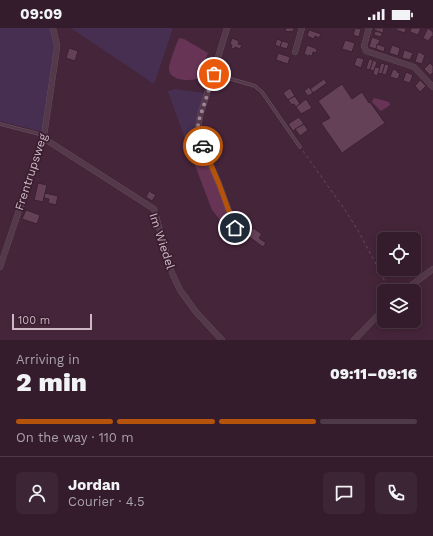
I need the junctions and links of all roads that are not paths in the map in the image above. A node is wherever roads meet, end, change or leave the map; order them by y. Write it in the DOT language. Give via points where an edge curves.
graph roads {
  1 [pos="53,28"];
  2 [pos="227,28"];
  3 [pos="302,28"];
  4 [pos="369,28"];
  5 [pos="294,52"];
  6 [pos="214,74"];
  7 [pos="433,87"];
  8 [pos="0,124"];
  9 [pos="44,136"];
  10 [pos="300,147"];
  11 [pos="235,228"];
  12 [pos="0,267"];
  13 [pos="433,268"];
  14 [pos="413,284"];
  15 [pos="377,316"];
  16 [pos="222,340"];
  17 [pos="354,340"];
  1 -- 9 [label="street, Frentrupsweg" via="57,48"];
  2 -- 6 [label="street"];
  3 -- 5 [label="street"];
  4 -- 7 [label="street" via="364,46 366,50 414,67"];
  6 -- 10 [label="lane" via="259,88"];
  6 -- 11 [label="street" via="198,128 201,143"];
  8 -- 9 [label="lane"];
  9 -- 12 [label="street, Frentrupsweg"];
  9 -- 16 [label="street, Im Wiedel" via="48,142 154,209 172,273 180,290"];
  13 -- 14 [label="street"];
  15 -- 17 [label="street"];
}
